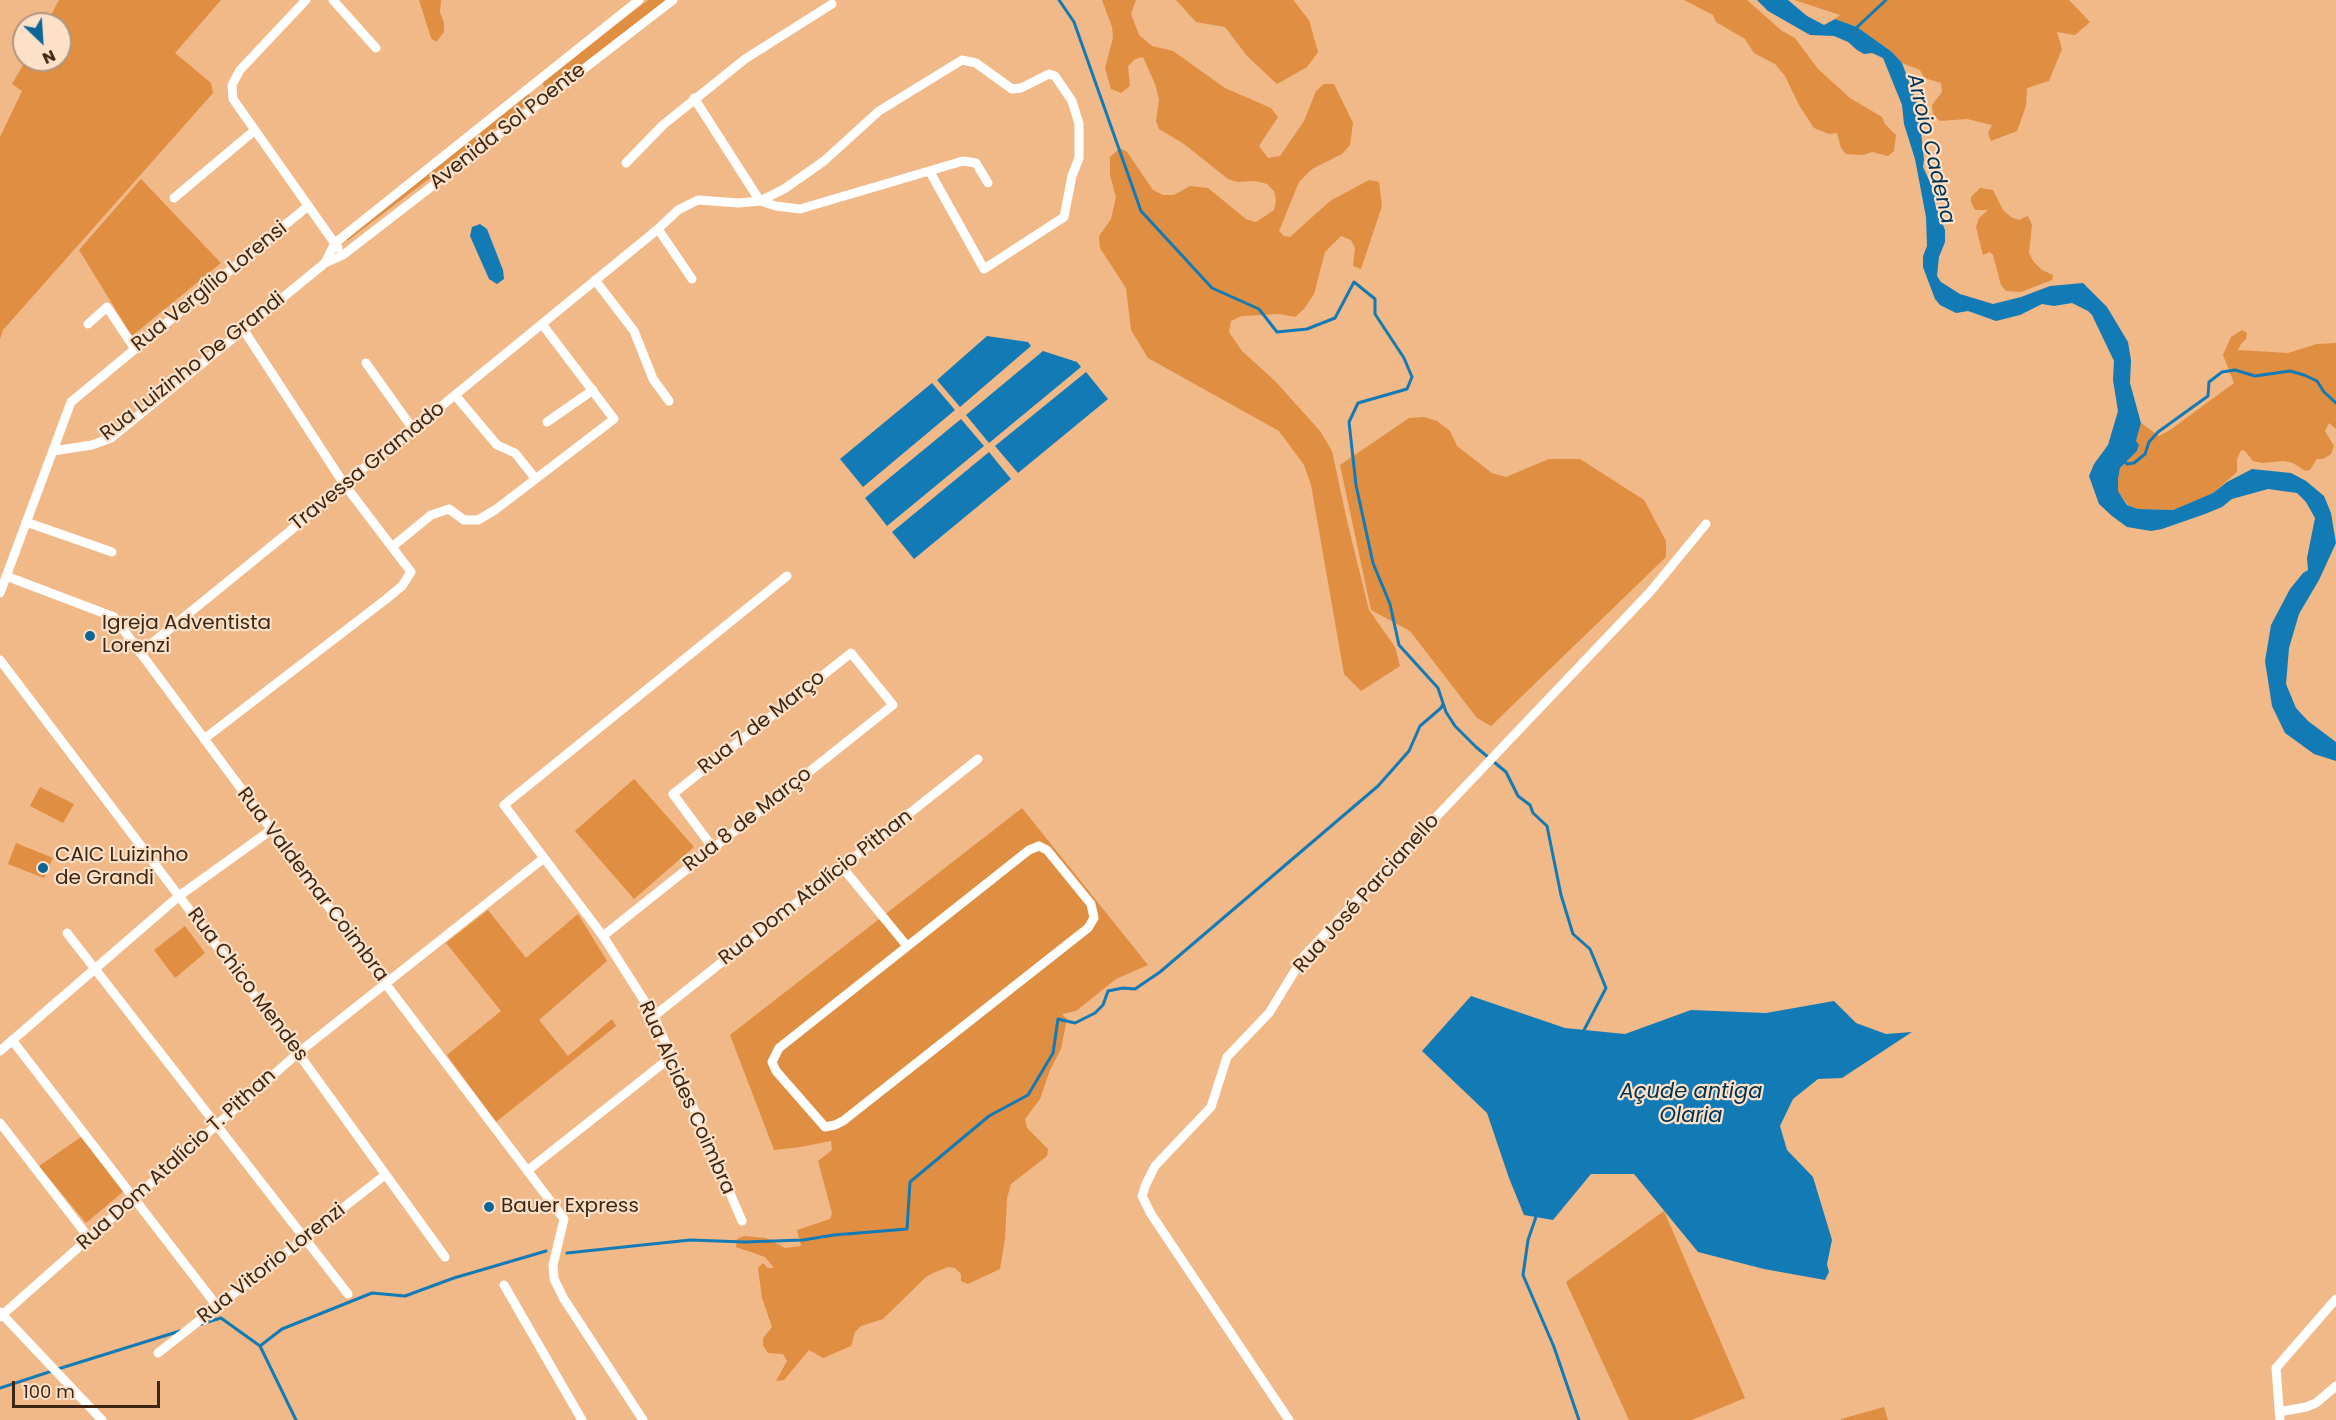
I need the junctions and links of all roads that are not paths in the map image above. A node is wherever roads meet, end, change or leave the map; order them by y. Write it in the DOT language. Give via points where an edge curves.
graph roads {
  1 [pos="306,0"];
  2 [pos="333,0"];
  3 [pos="639,0"];
  4 [pos="673,0"];
  5 [pos="832,4"];
  6 [pos="376,48"];
  7 [pos="531,86"];
  8 [pos="694,98"];
  9 [pos="542,101"];
  10 [pos="255,130"];
  11 [pos="626,164"];
  12 [pos="930,172"];
  13 [pos="987,183"];
  14 [pos="174,198"];
  15 [pos="760,201"];
  16 [pos="308,206"];
  17 [pos="658,229"];
  18 [pos="335,243"];
  19 [pos="343,255"];
  20 [pos="325,263"];
  21 [pos="692,279"];
  22 [pos="595,280"];
  23 [pos="88,324"];
  24 [pos="542,324"];
  25 [pos="243,329"];
  26 [pos="135,349"];
  27 [pos="366,363"];
  28 [pos="593,390"];
  29 [pos="455,395"];
  30 [pos="669,401"];
  31 [pos="547,422"];
  32 [pos="413,429"];
  33 [pos="53,451"];
  34 [pos="535,478"];
  35 [pos="344,484"];
  36 [pos="26,522"];
  37 [pos="1706,524"];
  38 [pos="392,547"];
  39 [pos="112,552"];
  40 [pos="6,576"];
  41 [pos="787,576"];
  42 [pos="0,593"];
  43 [pos="140,653"];
  44 [pos="0,660"];
  45 [pos="893,705"];
  46 [pos="204,739"];
  47 [pos="978,759"];
  48 [pos="271,830"];
  49 [pos="713,848"];
  50 [pos="544,858"];
  51 [pos="842,867"];
  52 [pos="179,896"];
  53 [pos="67,933"];
  54 [pos="603,936"];
  55 [pos="907,946"];
  56 [pos="95,969"];
  57 [pos="385,983"];
  58 [pos="654,1016"];
  59 [pos="12,1040"];
  60 [pos="0,1051"];
  61 [pos="298,1053"];
  62 [pos="671,1057"];
  63 [pos="0,1123"];
  64 [pos="217,1125"];
  65 [pos="527,1170"];
  66 [pos="385,1174"];
  67 [pos="134,1198"];
  68 [pos="742,1221"];
  69 [pos="89,1238"];
  70 [pos="304,1238"];
  71 [pos="445,1257"];
  72 [pos="504,1285"];
  73 [pos="348,1294"];
  74 [pos="2336,1299"];
  75 [pos="217,1306"];
  76 [pos="1,1314"];
  77 [pos="158,1353"];
  78 [pos="2336,1386"];
  79 [pos="2279,1416"];
  80 [pos="102,1420"];
  81 [pos="582,1420"];
  82 [pos="643,1420"];
  83 [pos="1289,1420"];
  1 -- 10 [label="street" via="240,70 232,85 233,99"];
  2 -- 6 [label="street"];
  3 -- 7 [label="street, Avenida Sol Poente"];
  4 -- 9 [label="street, Avenida Sol Poente"];
  5 -- 8 [label="street" via="745,59"];
  7 -- 9 [label="street"];
  7 -- 18 [label="street, Avenida Sol Poente"];
  8 -- 11 [label="street"];
  8 -- 15 [label="street"];
  9 -- 19 [label="street, Avenida Sol Poente"];
  10 -- 14 [label="street"];
  10 -- 16 [label="street"];
  12 -- 13 [label="street" via="970,161 976,163"];
  12 -- 15 [label="street" via="800,209"];
  12 -- 15 [label="street" via="984,269 1064,218 1079,158 1079,124 1072,101 1055,76 1048,74 1012,89 976,63 963,60 879,111 824,161"];
  15 -- 17 [label="street, Travessa Gramado" via="698,200 678,210"];
  16 -- 18 [label="street"];
  16 -- 26 [label="street, Rua Vergílio Lorensi"];
  17 -- 21 [label="street"];
  17 -- 22 [label="street, Travessa Gramado"];
  18 -- 19 [label="street"];
  18 -- 20 [label="street, Rua Luizinho De Grandi"];
  19 -- 20 [label="street, Rua Luizinho De Grandi"];
  20 -- 25 [label="street, Rua Luizinho De Grandi"];
  22 -- 24 [label="street, Travessa Gramado"];
  22 -- 30 [label="street" via="634,331 653,379"];
  23 -- 26 [label="street" via="107,307"];
  24 -- 28 [label="street"];
  24 -- 29 [label="street, Travessa Gramado"];
  25 -- 33 [label="street, Rua Luizinho De Grandi" via="111,438"];
  25 -- 35 [label="street"];
  26 -- 33 [label="street, Rua Vergílio Lorensi" via="71,402"];
  27 -- 32 [label="street"];
  28 -- 31 [label="street"];
  28 -- 34 [label="street" via="614,418"];
  29 -- 32 [label="street, Travessa Gramado"];
  29 -- 34 [label="street" via="497,445 515,453"];
  32 -- 35 [label="street, Travessa Gramado"];
  33 -- 36 [label="street, Rua Vergílio Lorensi"];
  34 -- 38 [label="street" via="478,520 464,520 449,509 431,515"];
  35 -- 38 [label="street"];
  35 -- 43 [label="street, Travessa Gramado"];
  36 -- 39 [label="street"];
  36 -- 40 [label="street, Rua Vergílio Lorensi"];
  37 -- 83 [label="street, Rua José Parcianello" via="1650,592 1304,956 1269,1012 1227,1056 1211,1107 1155,1166 1142,1196 1151,1214"];
  38 -- 46 [label="street" via="411,572 402,586"];
  40 -- 42 [label="street, Rua Vergílio Lorensi"];
  40 -- 43 [label="street, Rua Valdemar Coimbra" via="114,617"];
  41 -- 50 [label="street, Rua Alcides Coimbra" via="504,805"];
  43 -- 46 [label="street, Rua Valdemar Coimbra"];
  44 -- 52 [label="street, Rua Chico Mendes"];
  45 -- 49 [label="street, Rua 8 de Março"];
  45 -- 49 [label="street, Rua 7 de Março" via="851,652 673,794"];
  46 -- 48 [label="street, Rua Valdemar Coimbra"];
  47 -- 51 [label="street, Rua Dom Atalício Pithan"];
  48 -- 52 [label="street"];
  48 -- 57 [label="street, Rua Valdemar Coimbra"];
  49 -- 54 [label="street, Rua 8 de Março"];
  50 -- 54 [label="street, Rua Alcides Coimbra"];
  50 -- 57 [label="street, Rua Dom Atalício T. Pithan"];
  51 -- 55 [label="street"];
  51 -- 58 [label="street, Rua Dom Atalício Pithan"];
  52 -- 56 [label="street"];
  52 -- 61 [label="street, Rua Chico Mendes"];
  53 -- 56 [label="street"];
  54 -- 58 [label="street, Rua Alcides Coimbra"];
  55 -- 55 [label="street" via="779,1048 772,1062 825,1127 843,1121 1088,928 1094,918 1091,904 1047,850 1039,846"];
  56 -- 59 [label="street"];
  56 -- 64 [label="street"];
  57 -- 61 [label="street, Rua Dom Atalício T. Pithan"];
  57 -- 65 [label="street, Rua Valdemar Coimbra"];
  58 -- 62 [label="street, Rua Alcides Coimbra"];
  59 -- 60 [label="street"];
  59 -- 67 [label="street"];
  61 -- 64 [label="street, Rua Dom Atalício T. Pithan"];
  61 -- 66 [label="street, Rua Chico Mendes"];
  62 -- 65 [label="street"];
  62 -- 68 [label="street, Rua Alcides Coimbra"];
  63 -- 69 [label="street"];
  64 -- 67 [label="street, Rua Dom Atalício T. Pithan"];
  64 -- 70 [label="street"];
  65 -- 82 [label="street, Rua Valdemar Coimbra" via="564,1219 554,1279"];
  66 -- 70 [label="street, Rua Vitorio Lorenzi"];
  66 -- 71 [label="street, Rua Chico Mendes"];
  67 -- 69 [label="street, Rua Dom Atalício T. Pithan"];
  67 -- 75 [label="street"];
  69 -- 76 [label="street, Rua Dom Atalício T. Pithan"];
  70 -- 73 [label="street"];
  70 -- 75 [label="street, Rua Vitorio Lorenzi"];
  72 -- 81 [label="street"];
  74 -- 79 [label="street" via="2276,1368"];
  75 -- 77 [label="street, Rua Vitorio Lorenzi"];
  76 -- 80 [label="street"];
  78 -- 79 [label="street" via="2316,1403"];
}
